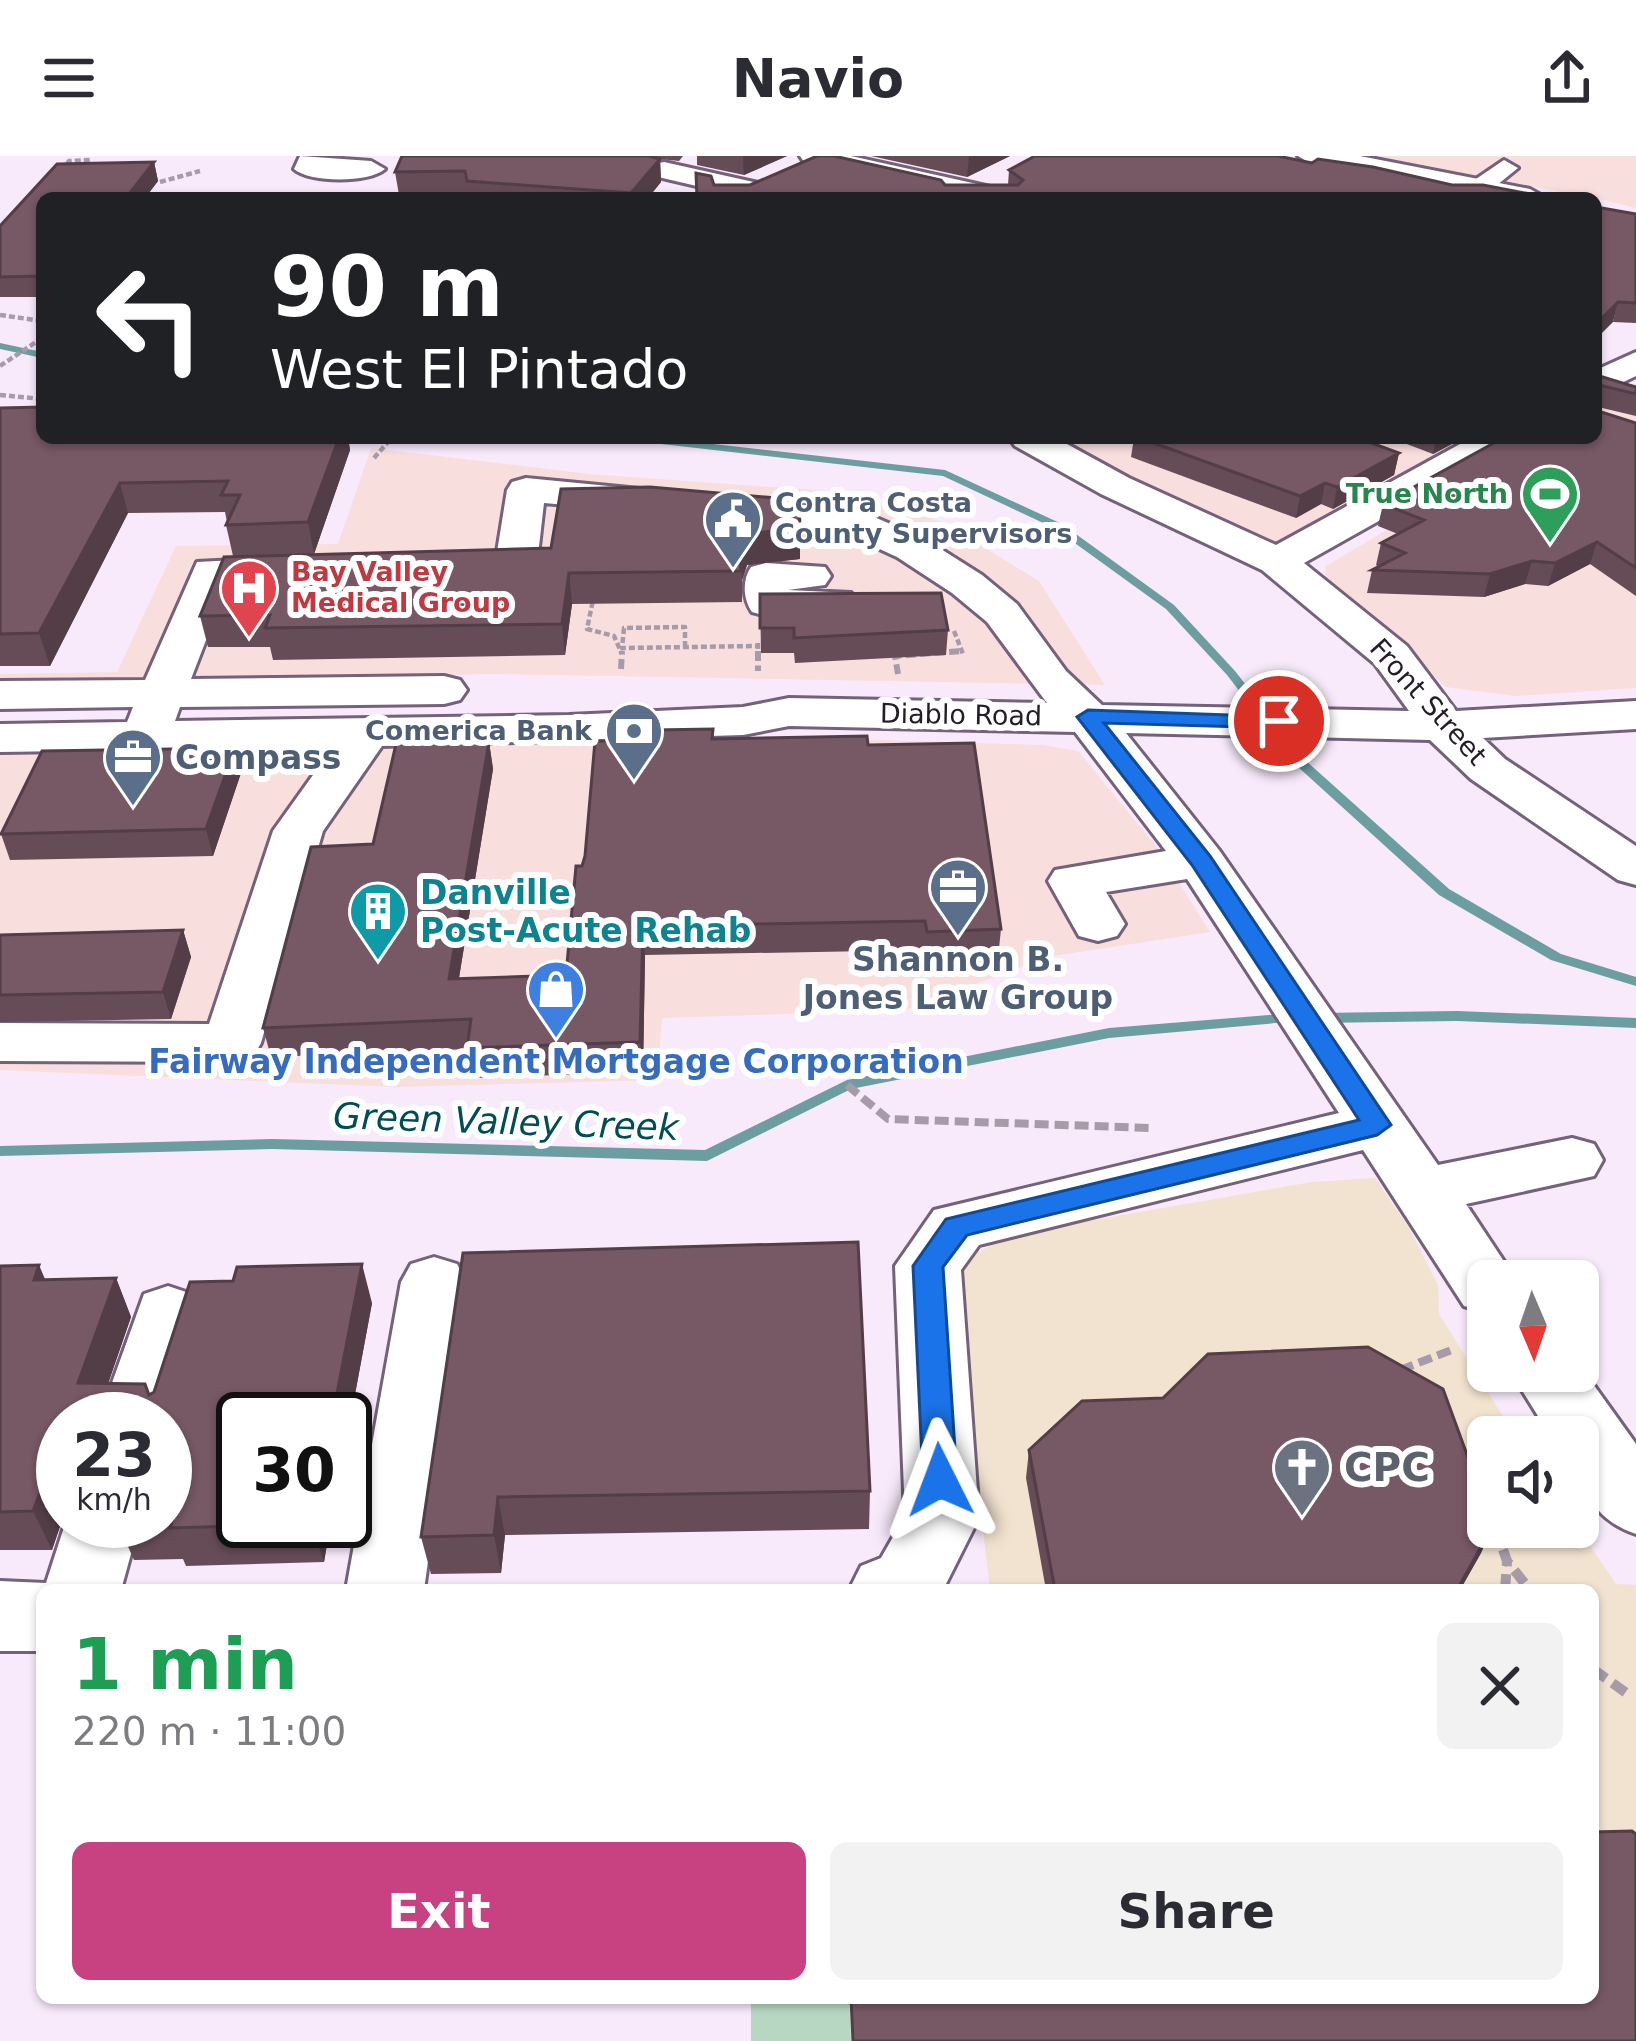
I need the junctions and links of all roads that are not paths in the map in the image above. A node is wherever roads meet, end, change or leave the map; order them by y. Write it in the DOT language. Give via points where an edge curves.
graph roads {
  1 [pos="1313,156"];
  2 [pos="817,157"];
  3 [pos="311,162"];
  4 [pos="374,162"];
  5 [pos="1504,168"];
  6 [pos="664,170"];
  7 [pos="361,192"];
  8 [pos="735,192"];
  9 [pos="745,192"];
  10 [pos="952,192"];
  11 [pos="1466,192"];
  12 [pos="1471,192"];
  13 [pos="1629,345"];
  14 [pos="1602,377"];
  15 [pos="1039,444"];
  16 [pos="1481,444"];
  17 [pos="1277,561"];
  18 [pos="422,566"];
  19 [pos="329,568"];
  20 [pos="810,576"];
  21 [pos="986,600"];
  22 [pos="876,602"];
  23 [pos="930,609"];
  24 [pos="789,712"];
  25 [pos="153,714"];
  26 [pos="1636,716"];
  27 [pos="1088,717"];
  28 [pos="1443,727"];
  29 [pos="368,732"];
  30 [pos="9,734"];
  31 [pos="1201,861"];
  32 [pos="1636,869"];
  33 [pos="1098,924"];
  34 [pos="0,1042"];
  35 [pos="1368,1111"];
  36 [pos="1572,1160"];
  37 [pos="1422,1191"];
  38 [pos="1469,1260"];
  39 [pos="434,1282"];
  40 [pos="168,1312"];
  41 [pos="143,1392"];
  42 [pos="1559,1392"];
  43 [pos="1636,1503"];
  44 [pos="95,1548"];
  45 [pos="84,1584"];
  46 [pos="386,1584"];
  47 [pos="903,1584"];
  48 [pos="0,1616"];
  49 [pos="36,1616"];
  1 -- 11 [label="main road"];
  2 -- 9 [label="street"];
  2 -- 10 [label="street"];
  3 -- 4 [label="street"];
  4 -- 7 [label="street"];
  5 -- 12 [label="street"];
  6 -- 8 [label="street"];
  13 -- 14 [label="street"];
  15 -- 17 [label="street, Front Street"];
  16 -- 17 [label="street" via="1418,466"];
  17 -- 28 [label="street, Front Street" via="1391,655"];
  18 -- 21 [label="street" via="516,564 526,490 844,518 911,548"];
  19 -- 25 [label="street" via="212,572"];
  20 -- 22 [label="street" via="766,577 766,603"];
  21 -- 23 [label="street"];
  21 -- 27 [label="street"];
  24 -- 25 [label="street, Diablo Road" via="731,694 656,688"];
  24 -- 27 [label="street, Diablo Road"];
  24 -- 29 [label="street, Diablo Road" via="567,750"];
  25 -- 29 [label="street, Diablo Road"];
  25 -- 30 [label="street, Diablo Road"];
  25 -- 30 [label="street, Diablo Road" via="59,694"];
  26 -- 28 [label="street, Diablo Road"];
  27 -- 28 [label="street, Diablo Road"];
  27 -- 31 [label="street"];
  28 -- 32 [label="street, Front Street" via="1504,782"];
  29 -- 34 [label="street" via="298,831 232,1043"];
  31 -- 33 [label="street" via="1073,881"];
  31 -- 35 [label="street"];
  35 -- 37 [label="street"];
  35 -- 47 [label="street" via="1252,1155 957,1227 928,1266 942,1518"];
  36 -- 37 [label="street"];
  37 -- 38 [label="street"];
  39 -- 46 [label="street"];
  40 -- 41 [label="street"];
  42 -- 43 [label="street"];
  44 -- 45 [label="street"];
  48 -- 49 [label="street"];
}
